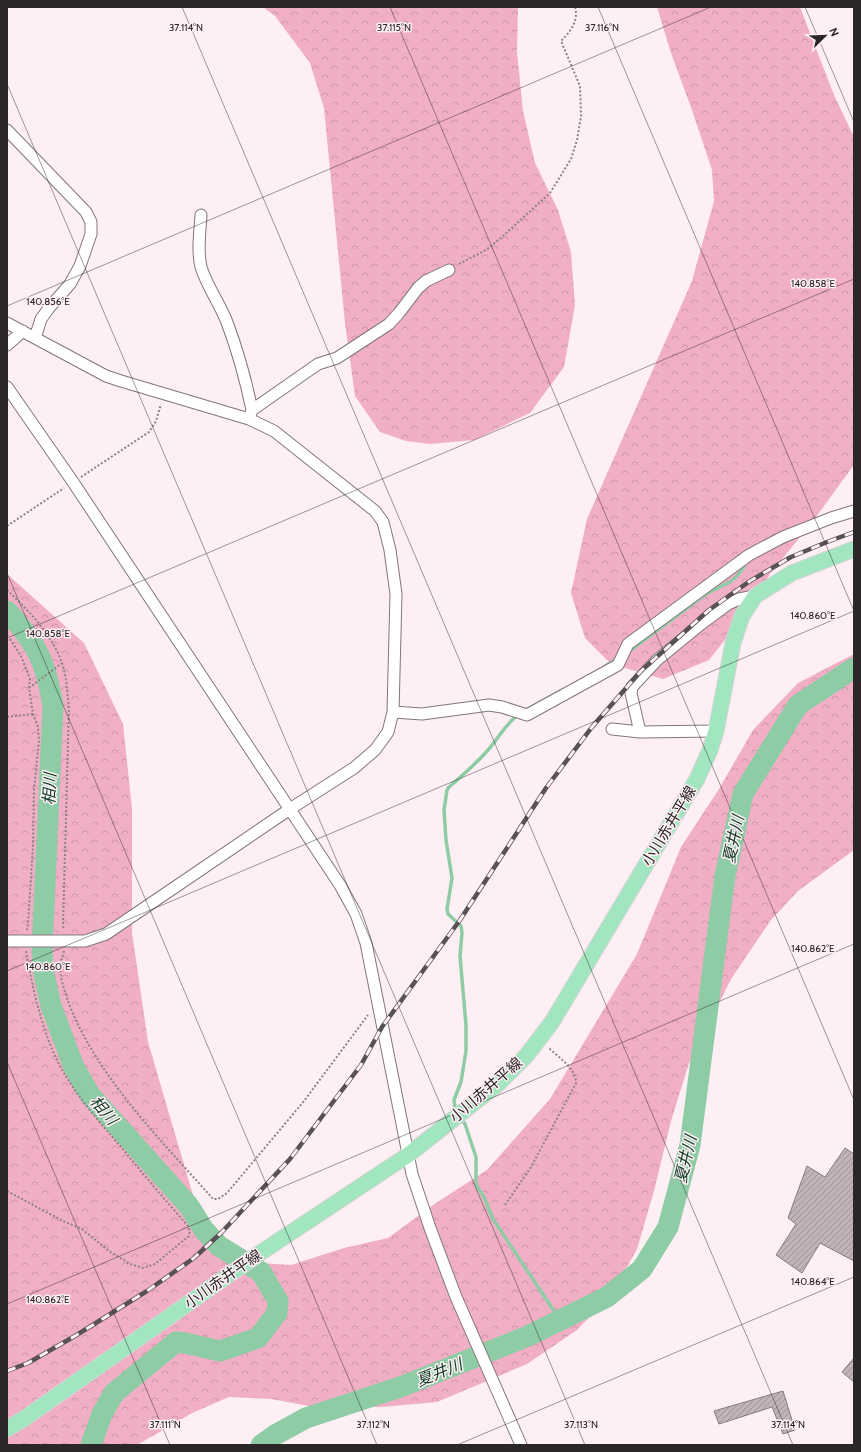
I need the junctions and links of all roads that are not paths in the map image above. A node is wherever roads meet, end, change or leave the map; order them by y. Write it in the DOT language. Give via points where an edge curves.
graph roads {
  1 [pos="7,130"];
  2 [pos="201,215"];
  3 [pos="449,270"];
  4 [pos="7,323"];
  5 [pos="23,331"];
  6 [pos="35,338"];
  7 [pos="7,345"];
  8 [pos="7,387"];
  9 [pos="250,414"];
  10 [pos="854,510"];
  11 [pos="854,549"];
  12 [pos="755,596"];
  13 [pos="393,712"];
  14 [pos="612,729"];
  15 [pos="716,731"];
  16 [pos="640,732"];
  17 [pos="290,809"];
  18 [pos="7,941"];
  19 [pos="408,1155"];
  20 [pos="7,1428"];
  21 [pos="521,1445"];
  1 -- 6 [label="street" via="86,212 91,222 91,234 80,266 70,284 41,319"];
  2 -- 9 [label="street" via="201,265 228,324 248,388"];
  3 -- 9 [label="street" via="418,288 389,324 337,358 318,364"];
  4 -- 5 [label="street"];
  5 -- 6 [label="street"];
  5 -- 7 [label="street"];
  6 -- 9 [label="street" via="106,376 164,394"];
  8 -- 17 [label="street"];
  9 -- 13 [label="street" via="375,511 383,522 396,594"];
  10 -- 13 [label="street" via="783,537 749,555 628,644 618,665 527,715 489,705 422,714"];
  11 -- 12 [label="main road, 小川赤井平線" via="792,573"];
  12 -- 15 [label="main road, 小川赤井平線" via="742,616 733,643"];
  12 -- 16 [label="street" via="728,604 657,660 632,687 631,693"];
  13 -- 17 [label="street" via="388,732 375,750 354,768"];
  14 -- 16 [label="street"];
  15 -- 16 [label="street"];
  15 -- 19 [label="main road, 小川赤井平線" via="697,779 556,1015 539,1039 499,1083"];
  17 -- 18 [label="street" via="106,934 85,941"];
  17 -- 19 [label="street" via="340,885 356,914 366,943"];
  19 -- 20 [label="main road, 小川赤井平線" via="260,1253"];
  19 -- 21 [label="street" via="430,1228 456,1297"];
}
